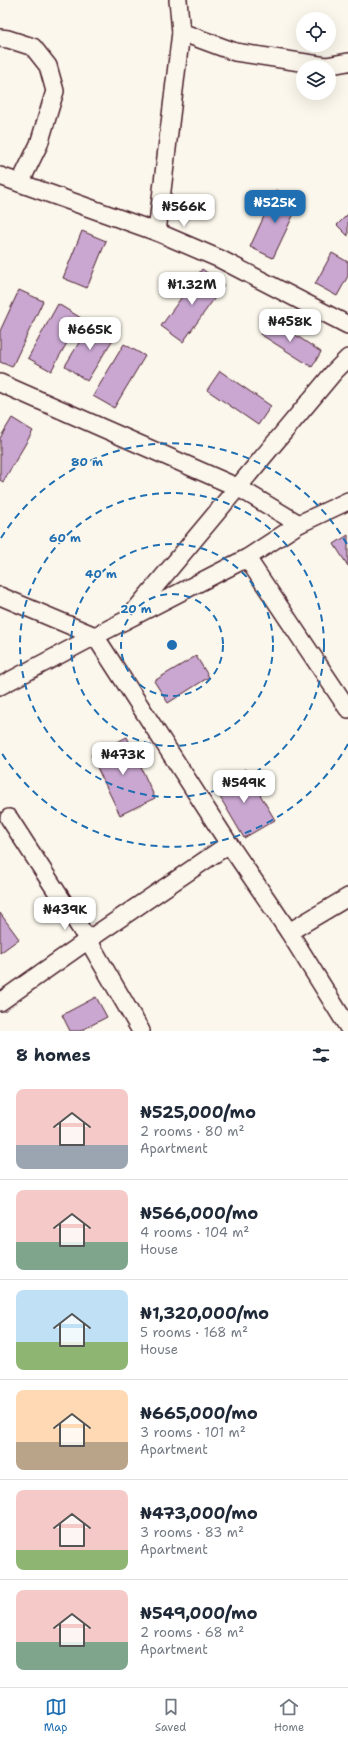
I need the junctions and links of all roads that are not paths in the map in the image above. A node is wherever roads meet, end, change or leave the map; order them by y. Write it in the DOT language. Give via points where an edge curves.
graph roads {
  1 [pos="178,0"];
  2 [pos="181,32"];
  3 [pos="0,38"];
  4 [pos="348,62"];
  5 [pos="0,176"];
  6 [pos="20,183"];
  7 [pos="157,232"];
  8 [pos="348,325"];
  9 [pos="348,358"];
  10 [pos="0,383"];
  11 [pos="239,488"];
  12 [pos="348,501"];
  13 [pos="299,524"];
  14 [pos="247,558"];
  15 [pos="0,596"];
  16 [pos="127,620"];
  17 [pos="95,636"];
  18 [pos="0,686"];
  19 [pos="348,709"];
  20 [pos="9,818"];
  21 [pos="229,844"];
  22 [pos="348,897"];
  23 [pos="289,932"];
  24 [pos="88,940"];
  25 [pos="0,1002"];
  26 [pos="348,1027"];
  27 [pos="142,1031"];
  1 -- 2 [label="street"];
  2 -- 4 [label="street" via="235,52 326,66"];
  2 -- 7 [label="street"];
  3 -- 6 [label="street" via="33,46 48,66 55,91 39,144"];
  5 -- 6 [label="street"];
  6 -- 7 [label="street"];
  7 -- 8 [label="street" via="220,259"];
  9 -- 11 [label="street"];
  10 -- 11 [label="street"];
  11 -- 13 [label="street"];
  11 -- 16 [label="street"];
  12 -- 13 [label="street"];
  13 -- 14 [label="street"];
  14 -- 16 [label="street"];
  14 -- 19 [label="street"];
  15 -- 17 [label="street"];
  16 -- 17 [label="street"];
  17 -- 18 [label="street"];
  17 -- 21 [label="street"];
  20 -- 24 [label="street"];
  21 -- 23 [label="street"];
  21 -- 24 [label="street"];
  22 -- 23 [label="street"];
  23 -- 26 [label="street"];
  24 -- 25 [label="street"];
  24 -- 27 [label="street"];
}
